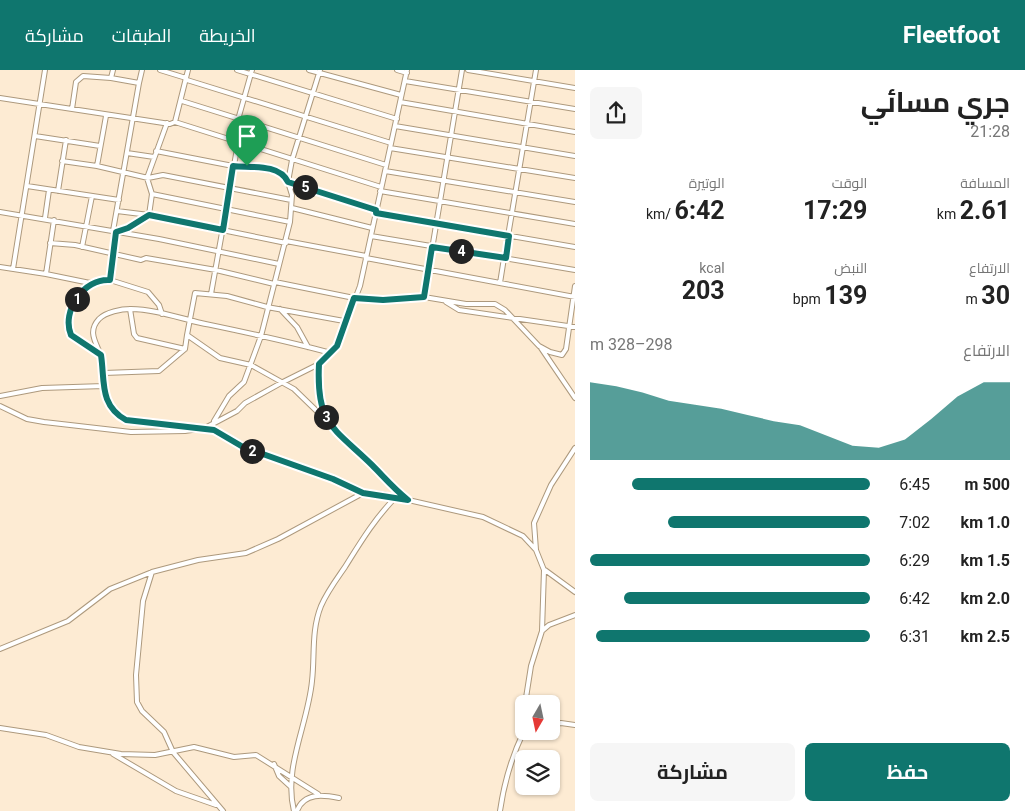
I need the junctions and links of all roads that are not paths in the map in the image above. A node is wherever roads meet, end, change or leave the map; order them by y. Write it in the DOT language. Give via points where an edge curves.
graph roads {
  1 [pos="45,70"];
  2 [pos="112,70"];
  3 [pos="142,70"];
  4 [pos="160,70"];
  5 [pos="188,70"];
  6 [pos="237,70"];
  7 [pos="309,70"];
  8 [pos="397,70"];
  9 [pos="462,70"];
  10 [pos="468,70"];
  11 [pos="536,70"];
  12 [pos="407,71"];
  13 [pos="251,72"];
  14 [pos="319,72"];
  15 [pos="495,72"];
  16 [pos="111,78"];
  17 [pos="186,79"];
  18 [pos="405,81"];
  19 [pos="534,81"];
  20 [pos="139,83"];
  21 [pos="575,88"];
  22 [pos="458,90"];
  23 [pos="312,94"];
  24 [pos="402,96"];
  25 [pos="244,97"];
  26 [pos="0,98"];
  27 [pos="182,100"];
  28 [pos="400,102"];
  29 [pos="530,102"];
  30 [pos="40,105"];
  31 [pos="72,109"];
  32 [pos="575,109"];
  33 [pos="455,112"];
  34 [pos="106,116"];
  35 [pos="305,116"];
  36 [pos="132,118"];
  37 [pos="238,118"];
  38 [pos="396,119"];
  39 [pos="175,122"];
  40 [pos="166,123"];
  41 [pos="527,124"];
  42 [pos="395,126"];
  43 [pos="575,132"];
  44 [pos="35,136"];
  45 [pos="451,136"];
  46 [pos="299,137"];
  47 [pos="66,140"];
  48 [pos="232,141"];
  49 [pos="238,143"];
  50 [pos="391,145"];
  51 [pos="100,146"];
  52 [pos="523,148"];
  53 [pos="156,151"];
  54 [pos="127,153"];
  55 [pos="575,156"];
  56 [pos="154,157"];
  57 [pos="447,157"];
  58 [pos="292,160"];
  59 [pos="62,161"];
  60 [pos="386,165"];
  61 [pos="98,166"];
  62 [pos="233,166"];
  63 [pos="519,169"];
  64 [pos="385,171"];
  65 [pos="124,172"];
  66 [pos="147,178"];
  67 [pos="575,178"];
  68 [pos="443,179"];
  69 [pos="288,182"];
  70 [pos="27,186"];
  71 [pos="229,188"];
  72 [pos="381,189"];
  73 [pos="49,190"];
  74 [pos="58,191"];
  75 [pos="515,193"];
  76 [pos="152,194"];
  77 [pos="92,196"];
  78 [pos="118,200"];
  79 [pos="291,200"];
  80 [pos="439,200"];
  81 [pos="575,202"];
  82 [pos="292,208"];
  83 [pos="226,210"];
  84 [pos="117,211"];
  85 [pos="376,211"];
  86 [pos="0,212"];
  87 [pos="511,213"];
  88 [pos="149,215"];
  89 [pos="22,216"];
  90 [pos="45,218"];
  91 [pos="54,220"];
  92 [pos="290,222"];
  93 [pos="436,224"];
  94 [pos="575,224"];
  95 [pos="86,227"];
  96 [pos="372,228"];
  97 [pos="223,230"];
  98 [pos="114,231"];
  99 [pos="371,236"];
  100 [pos="508,236"];
  101 [pos="50,242"];
  102 [pos="286,242"];
  103 [pos="82,247"];
  104 [pos="432,247"];
  105 [pos="575,247"];
  106 [pos="219,251"];
  107 [pos="114,254"];
  108 [pos="366,257"];
  109 [pos="504,258"];
  110 [pos="279,264"];
  111 [pos="0,267"];
  112 [pos="13,269"];
  113 [pos="216,270"];
  114 [pos="575,270"];
  115 [pos="428,271"];
  116 [pos="46,274"];
  117 [pos="110,280"];
  118 [pos="275,283"];
  119 [pos="500,283"];
  120 [pos="90,284"];
  121 [pos="575,286"];
  122 [pos="211,294"];
  123 [pos="424,297"];
  124 [pos="574,297"];
  125 [pos="354,298"];
  126 [pos="440,299"];
  127 [pos="267,307"];
  128 [pos="130,309"];
  129 [pos="280,309"];
  130 [pos="162,314"];
  131 [pos="513,318"];
  132 [pos="189,320"];
  133 [pos="344,321"];
  134 [pos="569,327"];
  135 [pos="575,328"];
  136 [pos="188,335"];
  137 [pos="260,336"];
  138 [pos="539,346"];
  139 [pos="308,347"];
  140 [pos="185,349"];
  141 [pos="330,353"];
  142 [pos="101,355"];
  143 [pos="319,364"];
  144 [pos="251,366"];
  145 [pos="104,373"];
  146 [pos="281,383"];
  147 [pos="104,386"];
  148 [pos="0,396"];
  149 [pos="575,398"];
  150 [pos="0,406"];
  151 [pos="328,422"];
  152 [pos="212,423"];
  153 [pos="205,428"];
  154 [pos="575,448"];
  155 [pos="363,493"];
  156 [pos="396,497"];
  157 [pos="408,500"];
  158 [pos="536,550"];
  159 [pos="544,570"];
  160 [pos="152,572"];
  161 [pos="575,592"];
  162 [pos="575,615"];
  163 [pos="542,631"];
  164 [pos="0,649"];
  165 [pos="526,695"];
  166 [pos="560,722"];
  167 [pos="575,726"];
  168 [pos="0,728"];
  169 [pos="519,740"];
  170 [pos="109,752"];
  171 [pos="173,752"];
  172 [pos="274,764"];
  173 [pos="292,777"];
  174 [pos="291,787"];
  175 [pos="318,794"];
  176 [pos="339,798"];
  177 [pos="216,805"];
  178 [pos="222,811"];
  179 [pos="295,811"];
  180 [pos="500,811"];
  1 -- 30 [label="street"];
  2 -- 16 [label="street"];
  3 -- 20 [label="street"];
  4 -- 17 [label="street"];
  5 -- 17 [label="street"];
  6 -- 13 [label="street"];
  7 -- 14 [label="street"];
  8 -- 12 [label="street"];
  9 -- 22 [label="street"];
  10 -- 15 [label="street"];
  11 -- 19 [label="street"];
  12 -- 18 [label="street"];
  13 -- 23 [label="street"];
  13 -- 25 [label="street"];
  14 -- 23 [label="street"];
  14 -- 24 [label="street"];
  15 -- 19 [label="street"];
  16 -- 20 [label="street"];
  16 -- 31 [label="street" via="83,76 76,82"];
  17 -- 25 [label="street"];
  17 -- 27 [label="street"];
  18 -- 22 [label="street"];
  18 -- 24 [label="street"];
  19 -- 21 [label="street"];
  19 -- 29 [label="street"];
  20 -- 36 [label="street"];
  22 -- 29 [label="street"];
  22 -- 33 [label="street"];
  23 -- 35 [label="street"];
  23 -- 38 [label="street"];
  24 -- 28 [label="street"];
  25 -- 35 [label="street"];
  25 -- 37 [label="street"];
  26 -- 30 [label="street"];
  27 -- 37 [label="street"];
  27 -- 39 [label="street"];
  28 -- 33 [label="street"];
  28 -- 38 [label="street"];
  29 -- 32 [label="street"];
  29 -- 41 [label="street"];
  30 -- 31 [label="street"];
  30 -- 44 [label="street"];
  31 -- 34 [label="street"];
  33 -- 41 [label="street"];
  33 -- 45 [label="street"];
  34 -- 36 [label="street"];
  34 -- 51 [label="street"];
  35 -- 46 [label="street"];
  35 -- 50 [label="street"];
  36 -- 40 [label="street"];
  36 -- 54 [label="street"];
  37 -- 46 [label="street"];
  37 -- 48 [label="street"];
  38 -- 42 [label="street"];
  39 -- 40 [label="street"];
  39 -- 48 [label="street"];
  40 -- 53 [label="street"];
  41 -- 43 [label="street"];
  41 -- 52 [label="street"];
  42 -- 45 [label="street"];
  42 -- 50 [label="street"];
  44 -- 47 [label="street"];
  44 -- 70 [label="street"];
  45 -- 52 [label="street"];
  45 -- 57 [label="street"];
  46 -- 58 [label="street"];
  46 -- 60 [label="street"];
  47 -- 51 [label="street"];
  47 -- 59 [label="street"];
  48 -- 49 [label="street"];
  49 -- 58 [label="street"];
  49 -- 62 [label="street"];
  50 -- 57 [label="street"];
  50 -- 60 [label="street"];
  51 -- 61 [label="street"];
  52 -- 55 [label="street"];
  52 -- 63 [label="street"];
  53 -- 56 [label="street"];
  53 -- 62 [label="street"];
  54 -- 56 [label="street"];
  54 -- 65 [label="street"];
  56 -- 66 [label="street"];
  57 -- 63 [label="street"];
  57 -- 68 [label="street"];
  58 -- 69 [label="street"];
  58 -- 72 [label="street"];
  59 -- 61 [label="street"];
  59 -- 74 [label="street"];
  60 -- 64 [label="street"];
  61 -- 65 [label="street"];
  62 -- 69 [label="street" via="278,172"];
  62 -- 71 [label="street"];
  63 -- 67 [label="street"];
  63 -- 75 [label="street"];
  64 -- 68 [label="street"];
  64 -- 72 [label="street"];
  65 -- 66 [label="street"];
  65 -- 78 [label="street"];
  66 -- 71 [label="street" via="163,175"];
  66 -- 76 [label="street"];
  68 -- 75 [label="street"];
  68 -- 80 [label="street"];
  69 -- 79 [label="street"];
  69 -- 85 [label="street"];
  70 -- 73 [label="street"];
  70 -- 89 [label="street"];
  71 -- 79 [label="street"];
  71 -- 83 [label="street"];
  72 -- 80 [label="street"];
  72 -- 85 [label="street"];
  73 -- 74 [label="street"];
  73 -- 90 [label="street"];
  74 -- 77 [label="street"];
  75 -- 81 [label="street"];
  75 -- 87 [label="street"];
  76 -- 83 [label="street"];
  76 -- 88 [label="street"];
  77 -- 78 [label="street"];
  77 -- 95 [label="street"];
  78 -- 84 [label="street"];
  79 -- 82 [label="street"];
  80 -- 87 [label="street"];
  80 -- 93 [label="street"];
  82 -- 92 [label="street"];
  82 -- 96 [label="street"];
  83 -- 92 [label="street"];
  83 -- 97 [label="street"];
  84 -- 88 [label="street"];
  84 -- 98 [label="street"];
  85 -- 93 [label="street"];
  85 -- 96 [label="street"];
  86 -- 89 [label="street"];
  87 -- 94 [label="street"];
  87 -- 100 [label="street"];
  88 -- 97 [label="street"];
  88 -- 98 [label="street" via="128,228"];
  89 -- 90 [label="street"];
  89 -- 112 [label="street"];
  90 -- 91 [label="street"];
  91 -- 95 [label="street"];
  91 -- 101 [label="street"];
  92 -- 102 [label="street"];
  93 -- 100 [label="street"];
  93 -- 104 [label="street"];
  95 -- 98 [label="street"];
  95 -- 103 [label="street"];
  96 -- 99 [label="street"];
  97 -- 102 [label="street"];
  97 -- 106 [label="street"];
  98 -- 106 [label="street"];
  98 -- 107 [label="street"];
  99 -- 104 [label="street"];
  99 -- 108 [label="street"];
  100 -- 105 [label="street"];
  100 -- 109 [label="street"];
  101 -- 103 [label="street"];
  101 -- 116 [label="street"];
  102 -- 108 [label="street"];
  102 -- 110 [label="street"];
  103 -- 107 [label="street"];
  104 -- 109 [label="street"];
  104 -- 115 [label="street"];
  106 -- 110 [label="street"];
  106 -- 113 [label="street"];
  107 -- 113 [label="street"];
  107 -- 117 [label="street"];
  108 -- 115 [label="street"];
  108 -- 125 [label="street"];
  109 -- 114 [label="street"];
  109 -- 119 [label="street"];
  110 -- 118 [label="street"];
  111 -- 112 [label="street"];
  112 -- 116 [label="street"];
  113 -- 118 [label="street"];
  113 -- 122 [label="street"];
  115 -- 119 [label="street"];
  115 -- 123 [label="street"];
  116 -- 120 [label="street"];
  117 -- 120 [label="street"];
  117 -- 130 [label="street" via="148,292"];
  118 -- 125 [label="street"];
  118 -- 127 [label="street"];
  119 -- 124 [label="street"];
  120 -- 142 [label="street" via="75,302 68,328 76,339"];
  121 -- 124 [label="street"];
  122 -- 127 [label="street" via="244,299"];
  122 -- 132 [label="street" via="195,293"];
  123 -- 125 [label="street"];
  123 -- 126 [label="street"];
  124 -- 134 [label="street"];
  125 -- 133 [label="street"];
  126 -- 131 [label="street" via="459,310"];
  126 -- 131 [label="street" via="466,304 495,304"];
  127 -- 129 [label="street"];
  127 -- 137 [label="street"];
  128 -- 130 [label="street"];
  128 -- 140 [label="street" via="136,338"];
  128 -- 142 [label="street" via="99,318 94,327 94,341"];
  129 -- 133 [label="street"];
  129 -- 139 [label="street" via="297,327"];
  130 -- 132 [label="street"];
  131 -- 134 [label="street"];
  131 -- 138 [label="street"];
  132 -- 136 [label="street"];
  132 -- 137 [label="street"];
  133 -- 141 [label="street" via="337,346"];
  134 -- 135 [label="street"];
  134 -- 138 [label="street" via="562,355"];
  136 -- 140 [label="street"];
  136 -- 144 [label="street" via="220,358"];
  137 -- 139 [label="street"];
  137 -- 144 [label="street"];
  138 -- 149 [label="street"];
  139 -- 141 [label="street"];
  140 -- 145 [label="street" via="159,370"];
  141 -- 143 [label="street"];
  142 -- 145 [label="street"];
  143 -- 146 [label="street"];
  143 -- 151 [label="street" via="320,400"];
  144 -- 146 [label="street"];
  144 -- 152 [label="street" via="244,382 229,396"];
  145 -- 147 [label="street"];
  146 -- 151 [label="street" via="306,398"];
  146 -- 152 [label="street" via="245,403 237,412"];
  147 -- 148 [label="street" via="42,388"];
  147 -- 153 [label="street" via="104,396 118,416 126,420"];
  150 -- 153 [label="street" via="26,419 132,432"];
  151 -- 157 [label="street" via="392,488"];
  152 -- 153 [label="street"];
  153 -- 155 [label="street" via="275,460 333,479"];
  154 -- 158 [label="street" via="541,503 534,522"];
  155 -- 156 [label="street"];
  155 -- 160 [label="street" via="278,539 246,552"];
  156 -- 157 [label="street"];
  156 -- 173 [label="street" via="380,512 328,590 321,607 314,632 312,683"];
  157 -- 158 [label="street" via="483,517 523,536"];
  158 -- 159 [label="street"];
  159 -- 161 [label="street"];
  159 -- 163 [label="street"];
  160 -- 164 [label="street" via="110,589 68,621"];
  160 -- 171 [label="street" via="143,601 135,690 142,711 164,732"];
  162 -- 163 [label="street"];
  163 -- 165 [label="street"];
  166 -- 167 [label="street"];
  168 -- 170 [label="street" via="46,735"];
  169 -- 180 [label="street"];
  170 -- 171 [label="street" via="156,755"];
  170 -- 177 [label="street" via="176,791"];
  171 -- 172 [label="street" via="194,747 234,757 256,755"];
  171 -- 177 [label="street"];
  172 -- 173 [label="street"];
  172 -- 174 [label="street" via="279,776"];
  173 -- 174 [label="street"];
  173 -- 175 [label="street"];
  174 -- 179 [label="street" via="290,799"];
  175 -- 176 [label="street"];
  175 -- 179 [label="street" via="304,801"];
  177 -- 178 [label="street"];
}
